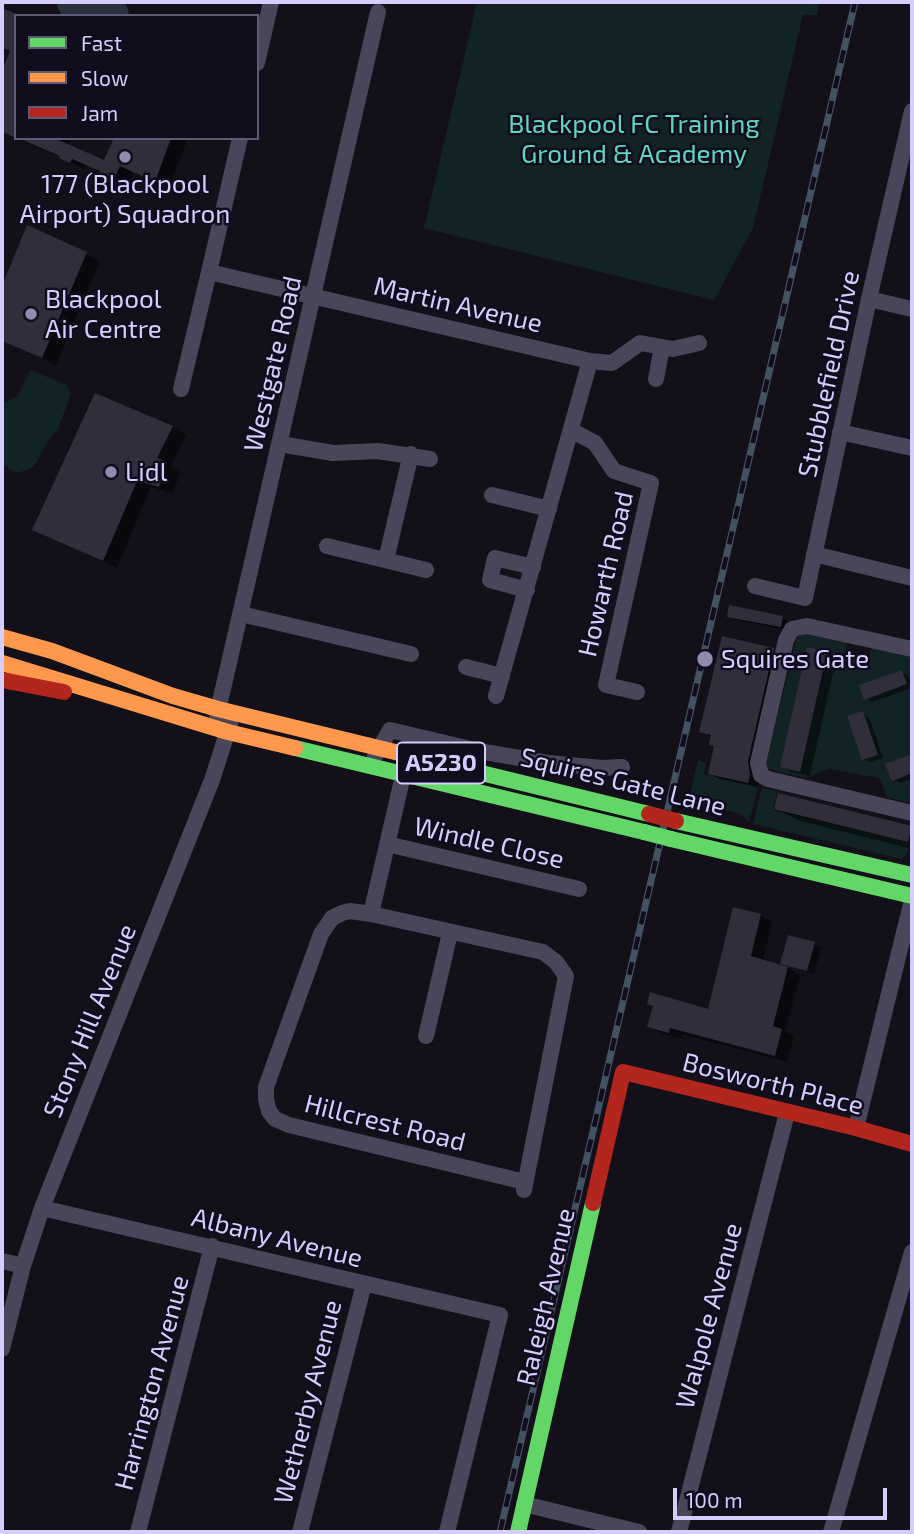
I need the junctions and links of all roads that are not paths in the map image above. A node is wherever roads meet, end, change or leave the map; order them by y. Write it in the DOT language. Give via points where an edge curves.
graph roads {
  1 [pos="271,2"];
  2 [pos="379,12"];
  3 [pos="259,54"];
  4 [pos="912,111"];
  5 [pos="240,140"];
  6 [pos="906,175"];
  7 [pos="209,272"];
  8 [pos="315,296"];
  9 [pos="869,299"];
  10 [pos="912,309"];
  11 [pos="175,339"];
  12 [pos="192,342"];
  13 [pos="699,344"];
  14 [pos="663,347"];
  15 [pos="590,361"];
  16 [pos="656,379"];
  17 [pos="181,389"];
  18 [pos="571,429"];
  19 [pos="840,432"];
  20 [pos="280,444"];
  21 [pos="912,448"];
  22 [pos="411,454"];
  23 [pos="430,458"];
  24 [pos="492,495"];
  25 [pos="549,509"];
  26 [pos="327,546"];
  27 [pos="814,554"];
  28 [pos="386,560"];
  29 [pos="533,567"];
  30 [pos="426,570"];
  31 [pos="912,578"];
  32 [pos="755,586"];
  33 [pos="527,590"];
  34 [pos="241,614"];
  35 [pos="2,637"];
  36 [pos="912,649"];
  37 [pos="411,654"];
  38 [pos="2,663"];
  39 [pos="466,667"];
  40 [pos="502,676"];
  41 [pos="2,680"];
  42 [pos="102,692"];
  43 [pos="637,692"];
  44 [pos="496,696"];
  45 [pos="225,711"];
  46 [pos="221,730"];
  47 [pos="378,748"];
  48 [pos="407,755"];
  49 [pos="370,765"];
  50 [pos="622,766"];
  51 [pos="403,773"];
  52 [pos="912,813"];
  53 [pos="387,844"];
  54 [pos="912,875"];
  55 [pos="579,889"];
  56 [pos="912,898"];
  57 [pos="371,914"];
  58 [pos="450,933"];
  59 [pos="426,1036"];
  60 [pos="623,1072"];
  61 [pos="787,1113"];
  62 [pos="856,1128"];
  63 [pos="912,1144"];
  64 [pos="42,1208"];
  65 [pos="212,1246"];
  66 [pos="912,1252"];
  67 [pos="2,1261"];
  68 [pos="23,1266"];
  69 [pos="364,1284"];
  70 [pos="2,1349"];
  71 [pos="524,1504"];
  72 [pos="138,1532"];
  73 [pos="300,1532"];
  74 [pos="447,1532"];
  75 [pos="518,1532"];
  76 [pos="639,1532"];
  77 [pos="678,1532"];
  78 [pos="831,1532"];
  1 -- 3 [label="street"];
  2 -- 8 [label="street, Westgate Road"];
  4 -- 6 [label="street, Stubblefield Drive"];
  5 -- 7 [label="street"];
  6 -- 9 [label="street, Stubblefield Drive"];
  7 -- 8 [label="street, Martin Avenue"];
  7 -- 12 [label="street"];
  8 -- 15 [label="street, Martin Avenue"];
  8 -- 20 [label="street, Westgate Road"];
  9 -- 10 [label="street"];
  9 -- 19 [label="street, Stubblefield Drive"];
  11 -- 12 [label="street"];
  12 -- 17 [label="street"];
  13 -- 14 [label="street"];
  14 -- 15 [label="street" via="640,343 612,363"];
  14 -- 16 [label="street"];
  15 -- 18 [label="street"];
  18 -- 25 [label="street"];
  18 -- 43 [label="street, Howarth Road" via="595,443 614,471 651,483 606,685"];
  19 -- 21 [label="street"];
  19 -- 27 [label="street, Stubblefield Drive"];
  20 -- 22 [label="street" via="333,453"];
  20 -- 34 [label="street, Westgate Road"];
  22 -- 23 [label="street"];
  22 -- 28 [label="street"];
  24 -- 25 [label="street"];
  25 -- 29 [label="street"];
  26 -- 28 [label="street"];
  27 -- 31 [label="street"];
  27 -- 32 [label="street, Stubblefield Drive" via="805,598"];
  28 -- 30 [label="street"];
  29 -- 33 [label="street"];
  29 -- 33 [label="street" via="495,558 490,580"];
  33 -- 40 [label="street"];
  34 -- 37 [label="street"];
  34 -- 45 [label="street, Westgate Road"];
  35 -- 45 [label="main road, Squires Gate Lane / A5230"];
  36 -- 52 [label="street" via="807,626 792,629 758,763 761,775 768,779"];
  38 -- 42 [label="main road, Squires Gate Lane / A5230"];
  39 -- 40 [label="street"];
  40 -- 44 [label="street"];
  41 -- 42 [label="main road" via="93,699"];
  42 -- 46 [label="main road, Squires Gate Lane / A5230"];
  45 -- 46 [label="street, Stony Hill Avenue"];
  45 -- 47 [label="main road, Squires Gate Lane / A5230"];
  46 -- 49 [label="main road, Squires Gate Lane / A5230"];
  46 -- 64 [label="street, Stony Hill Avenue" via="212,780"];
  47 -- 48 [label="main road, Squires Gate Lane / A5230"];
  47 -- 49 [label="street"];
  47 -- 50 [label="street" via="390,730 548,763"];
  48 -- 51 [label="street"];
  48 -- 54 [label="main road, Squires Gate Lane / A5230, bridge"];
  49 -- 51 [label="main road, Squires Gate Lane / A5230"];
  51 -- 53 [label="street"];
  51 -- 56 [label="main road, Squires Gate Lane / A5230, bridge"];
  53 -- 55 [label="street, Windle Close"];
  53 -- 57 [label="street"];
  56 -- 62 [label="street"];
  57 -- 58 [label="street, Hillcrest Road"];
  57 -- 58 [label="street, Hillcrest Road" via="342,913 332,918 321,934 266,1087 269,1111 289,1125 524,1187 566,976 543,952"];
  58 -- 59 [label="street"];
  60 -- 61 [label="main road, Bosworth Place"];
  60 -- 71 [label="main road, Raleigh Avenue"];
  61 -- 62 [label="main road, Bosworth Place"];
  61 -- 77 [label="street, Walpole Avenue"];
  62 -- 63 [label="main road, Bosworth Place"];
  64 -- 65 [label="street, Albany Avenue"];
  64 -- 68 [label="street, Stony Hill Avenue"];
  65 -- 69 [label="street, Albany Avenue"];
  65 -- 72 [label="street, Harrington Avenue"];
  66 -- 78 [label="street"];
  67 -- 68 [label="street"];
  68 -- 70 [label="street, Stony Hill Avenue"];
  69 -- 73 [label="street, Wetherby Avenue"];
  69 -- 74 [label="street, Albany Avenue" via="500,1315"];
  71 -- 75 [label="main road, Raleigh Avenue"];
  71 -- 76 [label="street"];
}
